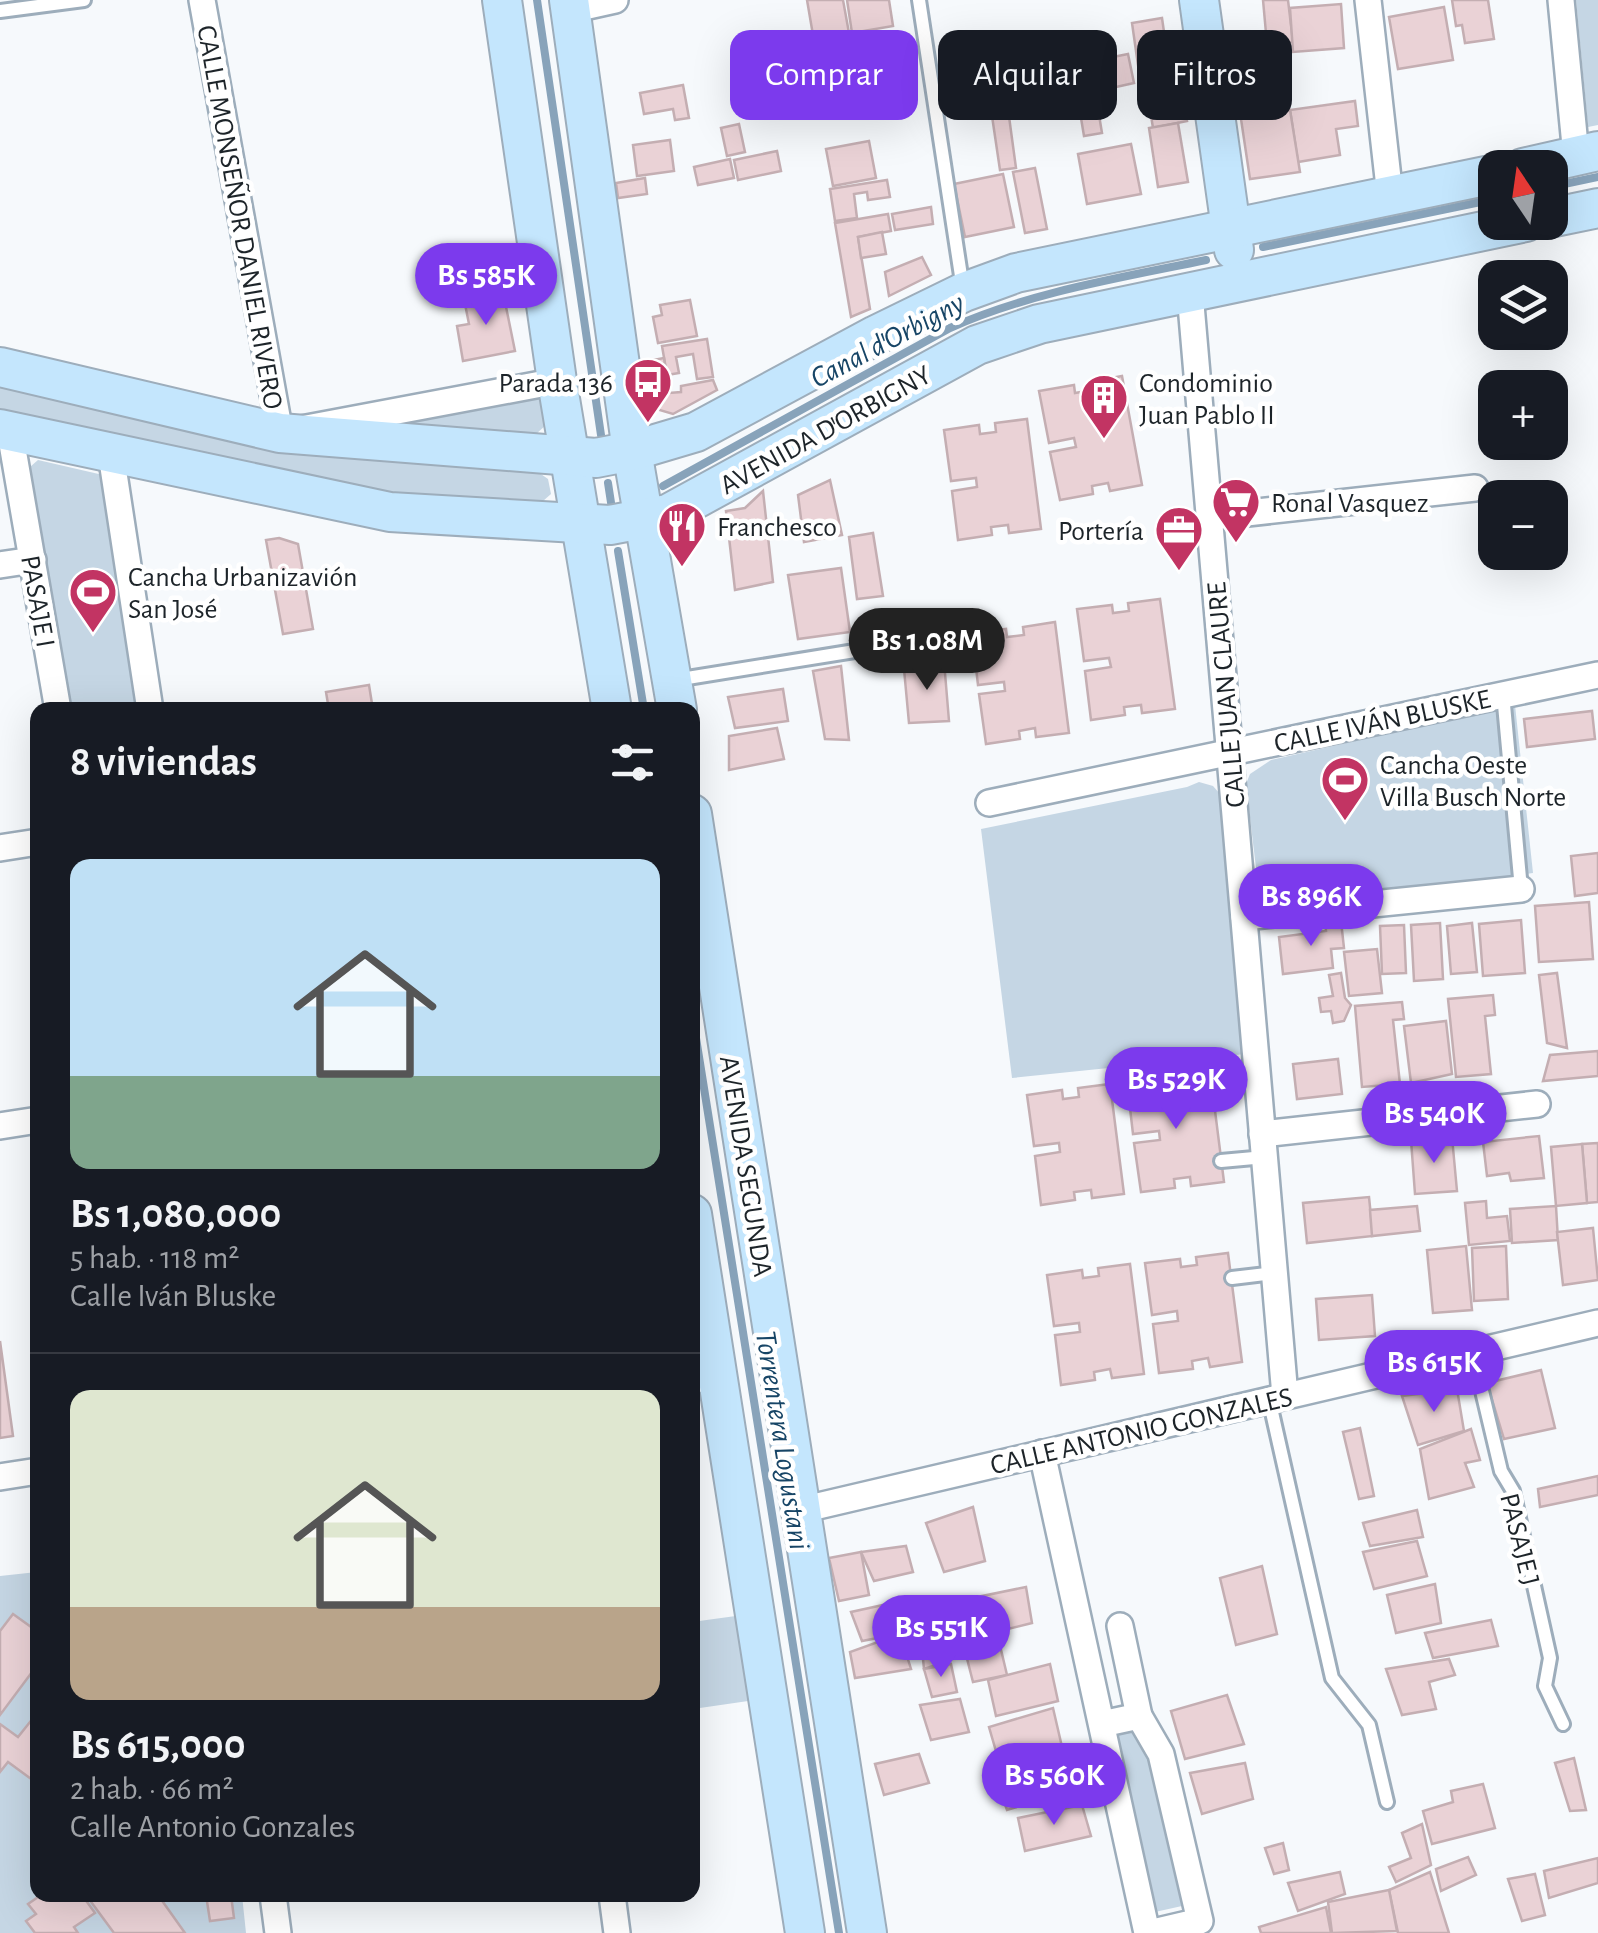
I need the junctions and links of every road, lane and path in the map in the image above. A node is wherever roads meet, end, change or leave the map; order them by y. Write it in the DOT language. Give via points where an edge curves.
graph roads {
  1 [pos="84,0"];
  2 [pos="202,0"];
  3 [pos="502,0"];
  4 [pos="614,0"];
  5 [pos="919,0"];
  6 [pos="1198,0"];
  7 [pos="1368,0"];
  8 [pos="1561,0"];
  9 [pos="570,5"];
  10 [pos="0,11"];
  11 [pos="1587,154"];
  12 [pos="1478,178"];
  13 [pos="1390,196"];
  14 [pos="1598,208"];
  15 [pos="1568,214"];
  16 [pos="1232,228"];
  17 [pos="1478,232"];
  18 [pos="1239,282"];
  19 [pos="964,292"];
  20 [pos="1190,293"];
  21 [pos="2,358"];
  22 [pos="557,381"];
  23 [pos="5,431"];
  24 [pos="280,433"];
  25 [pos="632,452"];
  26 [pos="111,454"];
  27 [pos="571,458"];
  28 [pos="1475,488"];
  29 [pos="1211,517"];
  30 [pos="645,520"];
  31 [pos="582,526"];
  32 [pos="33,560"];
  33 [pos="0,565"];
  34 [pos="912,635"];
  35 [pos="1598,675"];
  36 [pos="1503,694"];
  37 [pos="675,695"];
  38 [pos="57,702"];
  39 [pos="149,702"];
  40 [pos="611,702"];
  41 [pos="1230,752"];
  42 [pos="989,803"];
  43 [pos="30,843"];
  44 [pos="0,848"];
  45 [pos="700,865"];
  46 [pos="1521,889"];
  47 [pos="1244,917"];
  48 [pos="1538,1104"];
  49 [pos="30,1121"];
  50 [pos="0,1126"];
  51 [pos="1264,1145"];
  52 [pos="1221,1161"];
  53 [pos="1274,1273"];
  54 [pos="1232,1278"];
  55 [pos="700,1314"];
  56 [pos="1598,1324"];
  57 [pos="1472,1353"];
  58 [pos="705,1378"];
  59 [pos="1277,1398"];
  60 [pos="1042,1453"];
  61 [pos="30,1472"];
  62 [pos="0,1477"];
  63 [pos="801,1510"];
  64 [pos="1120,1626"];
  65 [pos="1140,1716"];
  66 [pos="1102,1724"];
  67 [pos="1563,1724"];
  68 [pos="1387,1802"];
  69 [pos="274,1902"];
  70 [pos="613,1902"];
  71 [pos="278,1933"];
  72 [pos="617,1933"];
  73 [pos="805,1933"];
  74 [pos="867,1933"];
  75 [pos="1148,1933"];
  1 -- 10 [label="lane"];
  2 -- 24 [label="street, CALLE MONSEÑOR DANIEL RIVERO"];
  3 -- 22 [label="main road"];
  4 -- 9 [label="street"];
  5 -- 19 [label="lane"];
  6 -- 16 [label="main road"];
  7 -- 13 [label="street"];
  8 -- 11 [label="street"];
  9 -- 25 [label="main road"];
  12 -- 13 [label="main road, AVENIDA D'ORBIGNY"];
  13 -- 16 [label="main road, AVENIDA D'ORBIGNY"];
  14 -- 15 [label="main road"];
  16 -- 18 [label="main road"];
  16 -- 19 [label="main road, AVENIDA D'ORBIGNY" via="1016,273"];
  17 -- 18 [label="main road, AVENIDA D'ORBIGNY"];
  18 -- 20 [label="main road, AVENIDA D'ORBIGNY"];
  19 -- 25 [label="main road, AVENIDA D'ORBIGNY" via="696,432"];
  20 -- 29 [label="street, CALLE JUAN CLAURE"];
  20 -- 30 [label="main road, AVENIDA D'ORBIGNY" via="1038,324 977,345 701,497"];
  21 -- 24 [label="main road, AVENIDA D'ORBIGNY"];
  22 -- 24 [label="street"];
  22 -- 27 [label="main road"];
  23 -- 26 [label="main road, AVENIDA D'ORBIGNY"];
  23 -- 32 [label="street, PASAJE I"];
  24 -- 27 [label="main road, AVENIDA D'ORBIGNY"];
  25 -- 27 [label="main road, AVENIDA D'ORBIGNY"];
  25 -- 30 [label="main road"];
  26 -- 31 [label="main road, AVENIDA D'ORBIGNY" via="390,512"];
  26 -- 39 [label="street"];
  27 -- 31 [label="main road"];
  28 -- 29 [label="street"];
  29 -- 41 [label="street, CALLE JUAN CLAURE"];
  30 -- 31 [label="main road, AVENIDA D'ORBIGNY"];
  30 -- 37 [label="main road"];
  31 -- 40 [label="main road"];
  32 -- 33 [label="street"];
  32 -- 38 [label="street, PASAJE I"];
  34 -- 37 [label="lane"];
  35 -- 36 [label="street, CALLE IVÁN BLUSKE"];
  36 -- 41 [label="street, CALLE IVÁN BLUSKE"];
  36 -- 46 [label="lane"];
  41 -- 42 [label="street, CALLE IVÁN BLUSKE"];
  41 -- 47 [label="street, CALLE JUAN CLAURE"];
  43 -- 44 [label="street"];
  45 -- 63 [label="main road, AVENIDA SEGUNDA"];
  46 -- 47 [label="street"];
  47 -- 51 [label="street, CALLE JUAN CLAURE"];
  48 -- 51 [label="street"];
  49 -- 50 [label="street"];
  51 -- 52 [label="lane"];
  51 -- 53 [label="street, CALLE JUAN CLAURE"];
  53 -- 54 [label="lane"];
  53 -- 59 [label="street, CALLE JUAN CLAURE"];
  55 -- 58 [label="main road"];
  56 -- 57 [label="street, CALLE ANTONIO GONZALES"];
  57 -- 59 [label="street, CALLE ANTONIO GONZALES"];
  57 -- 67 [label="lane, PASAJE J" via="1542,1620 1550,1658 1546,1686"];
  58 -- 73 [label="main road"];
  59 -- 60 [label="street, CALLE ANTONIO GONZALES"];
  59 -- 68 [label="lane" via="1332,1678 1369,1725"];
  60 -- 63 [label="street, CALLE ANTONIO GONZALES"];
  60 -- 66 [label="street"];
  61 -- 62 [label="street"];
  63 -- 74 [label="main road, AVENIDA SEGUNDA"];
  64 -- 65 [label="street"];
  65 -- 66 [label="street"];
  65 -- 75 [label="street" via="1161,1754 1200,1921"];
  66 -- 75 [label="street"];
  69 -- 71 [label="street"];
  70 -- 72 [label="street"];
}
